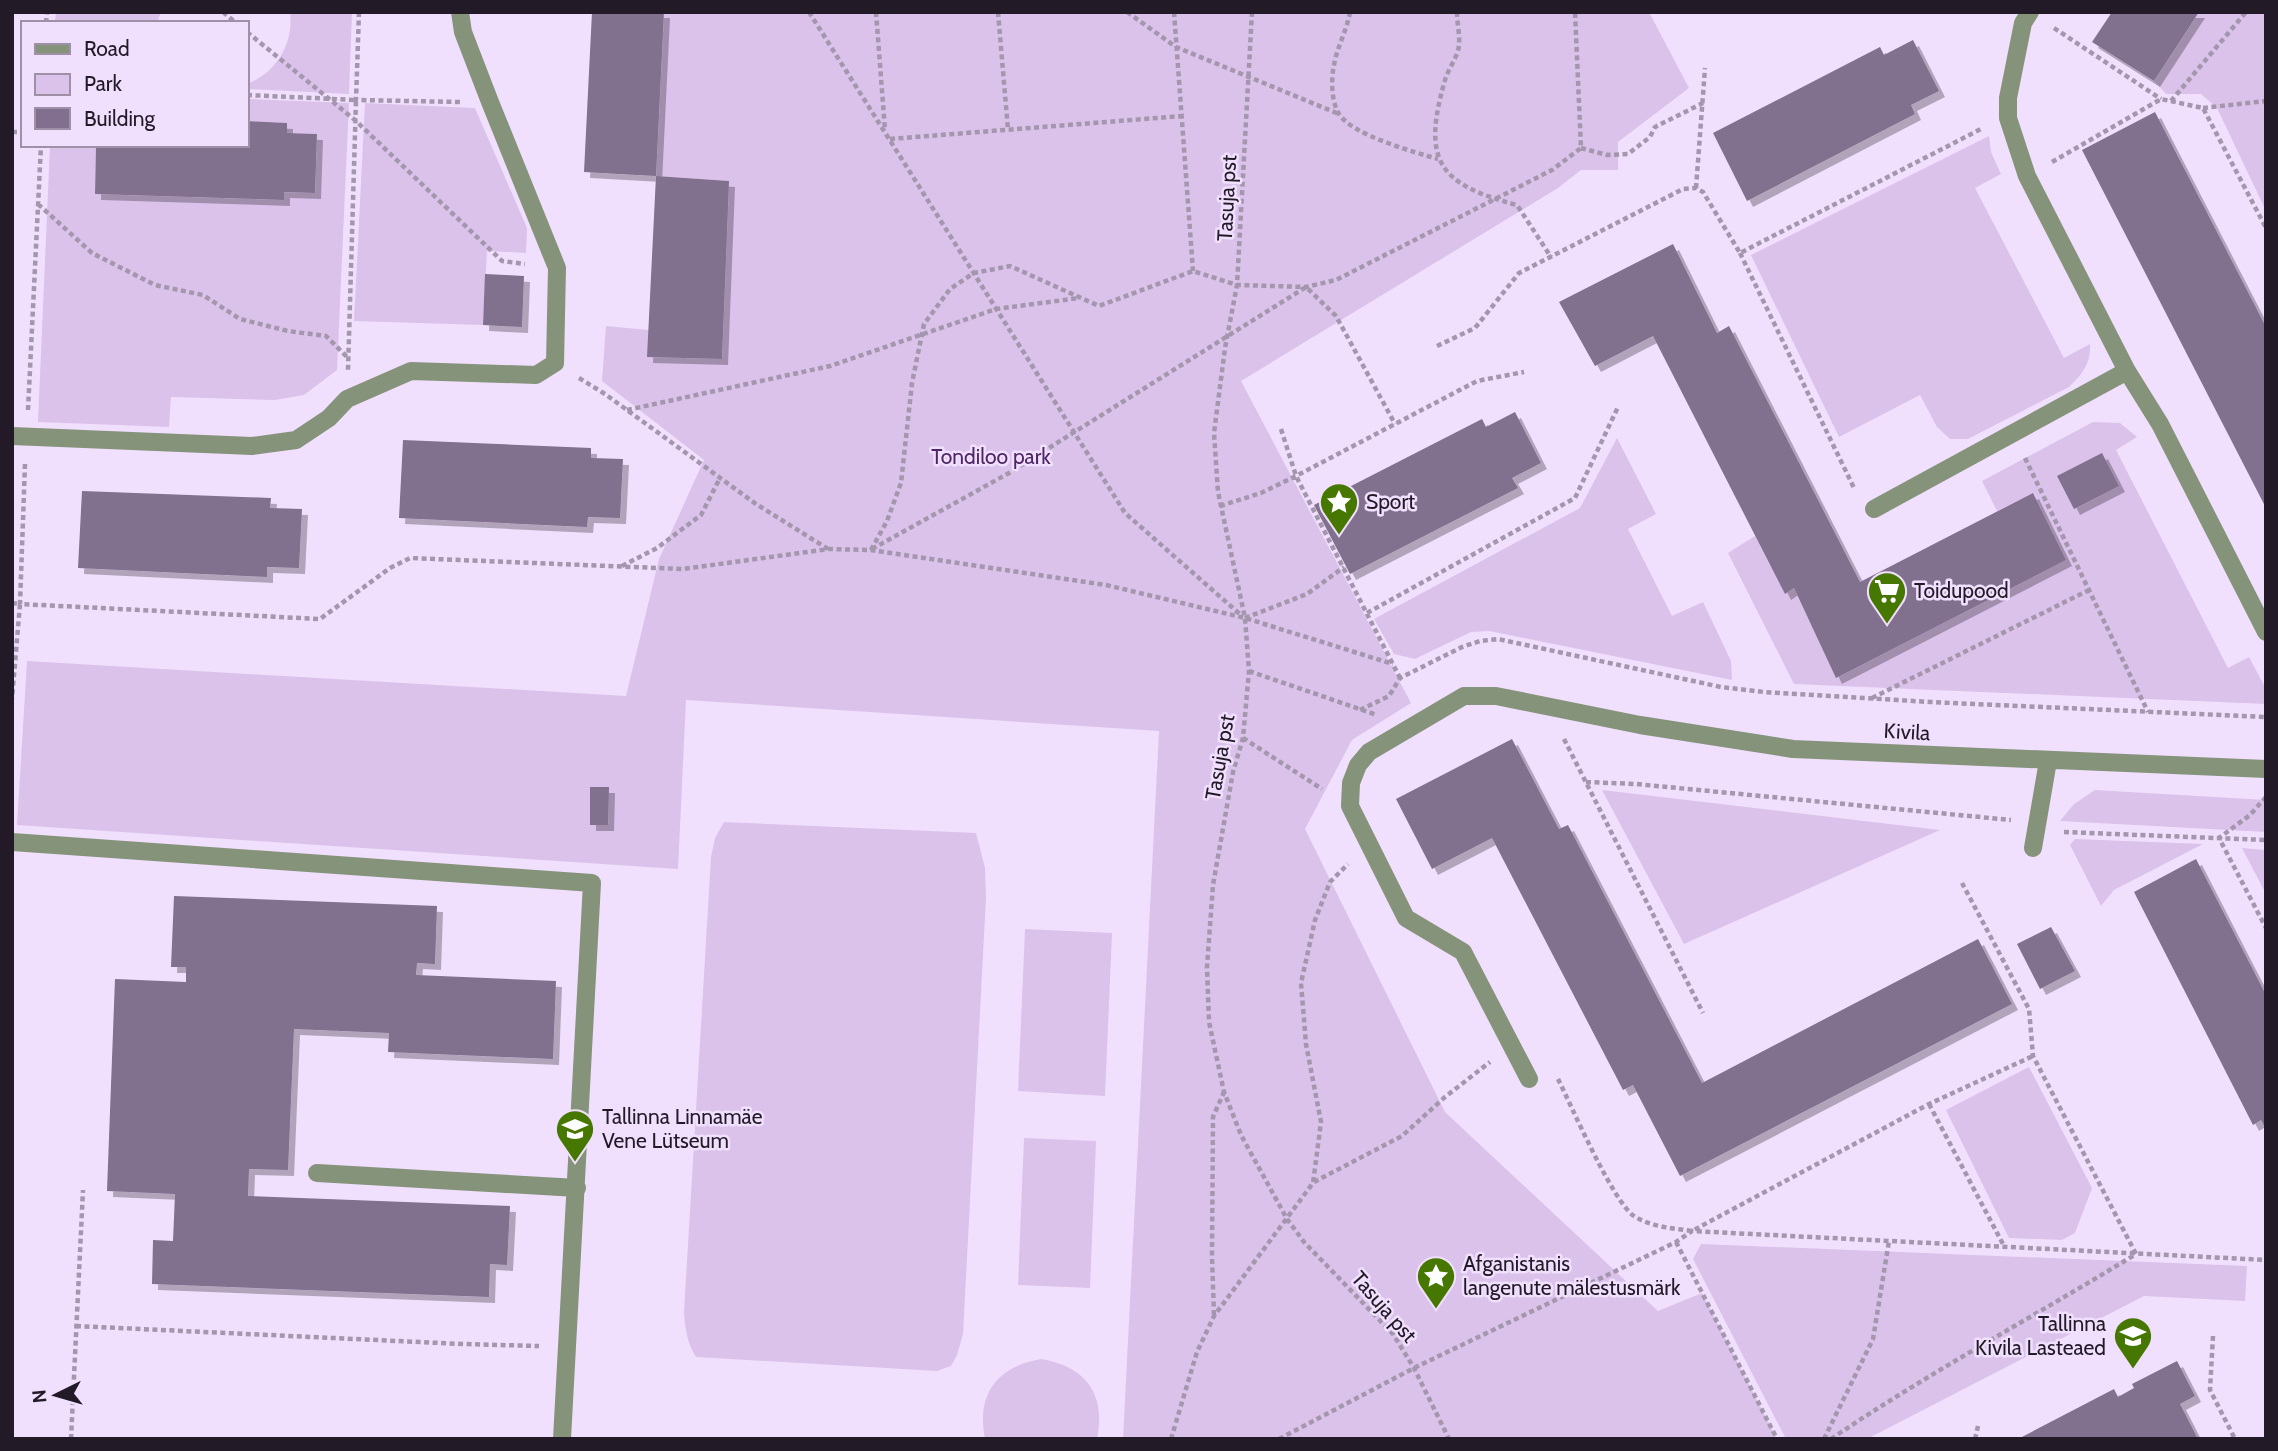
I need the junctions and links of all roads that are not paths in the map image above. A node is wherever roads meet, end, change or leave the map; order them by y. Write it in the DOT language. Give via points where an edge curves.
graph roads {
  1 [pos="460,12"];
  2 [pos="2030,12"];
  3 [pos="2127,371"];
  4 [pos="19,436"];
  5 [pos="1874,509"];
  6 [pos="2266,632"];
  7 [pos="2048,761"];
  8 [pos="2266,769"];
  9 [pos="12,842"];
  10 [pos="2033,848"];
  11 [pos="1529,1079"];
  12 [pos="317,1173"];
  13 [pos="577,1188"];
  14 [pos="562,1439"];
  1 -- 4 [label="street" via="463,32 557,268 555,363 536,374 411,371 347,399 329,418 296,440 252,446"];
  2 -- 3 [label="street" via="2023,23 2008,118 2027,176"];
  3 -- 5 [label="street"];
  3 -- 6 [label="street" via="2160,424"];
  7 -- 8 [label="street, Kivila"];
  7 -- 10 [label="street"];
  7 -- 11 [label="street, Kivila" via="1793,749 1496,696 1464,696 1369,752 1351,783 1350,806 1406,918 1463,952"];
  9 -- 13 [label="street" via="592,883"];
  12 -- 13 [label="street"];
  13 -- 14 [label="street"];
}
